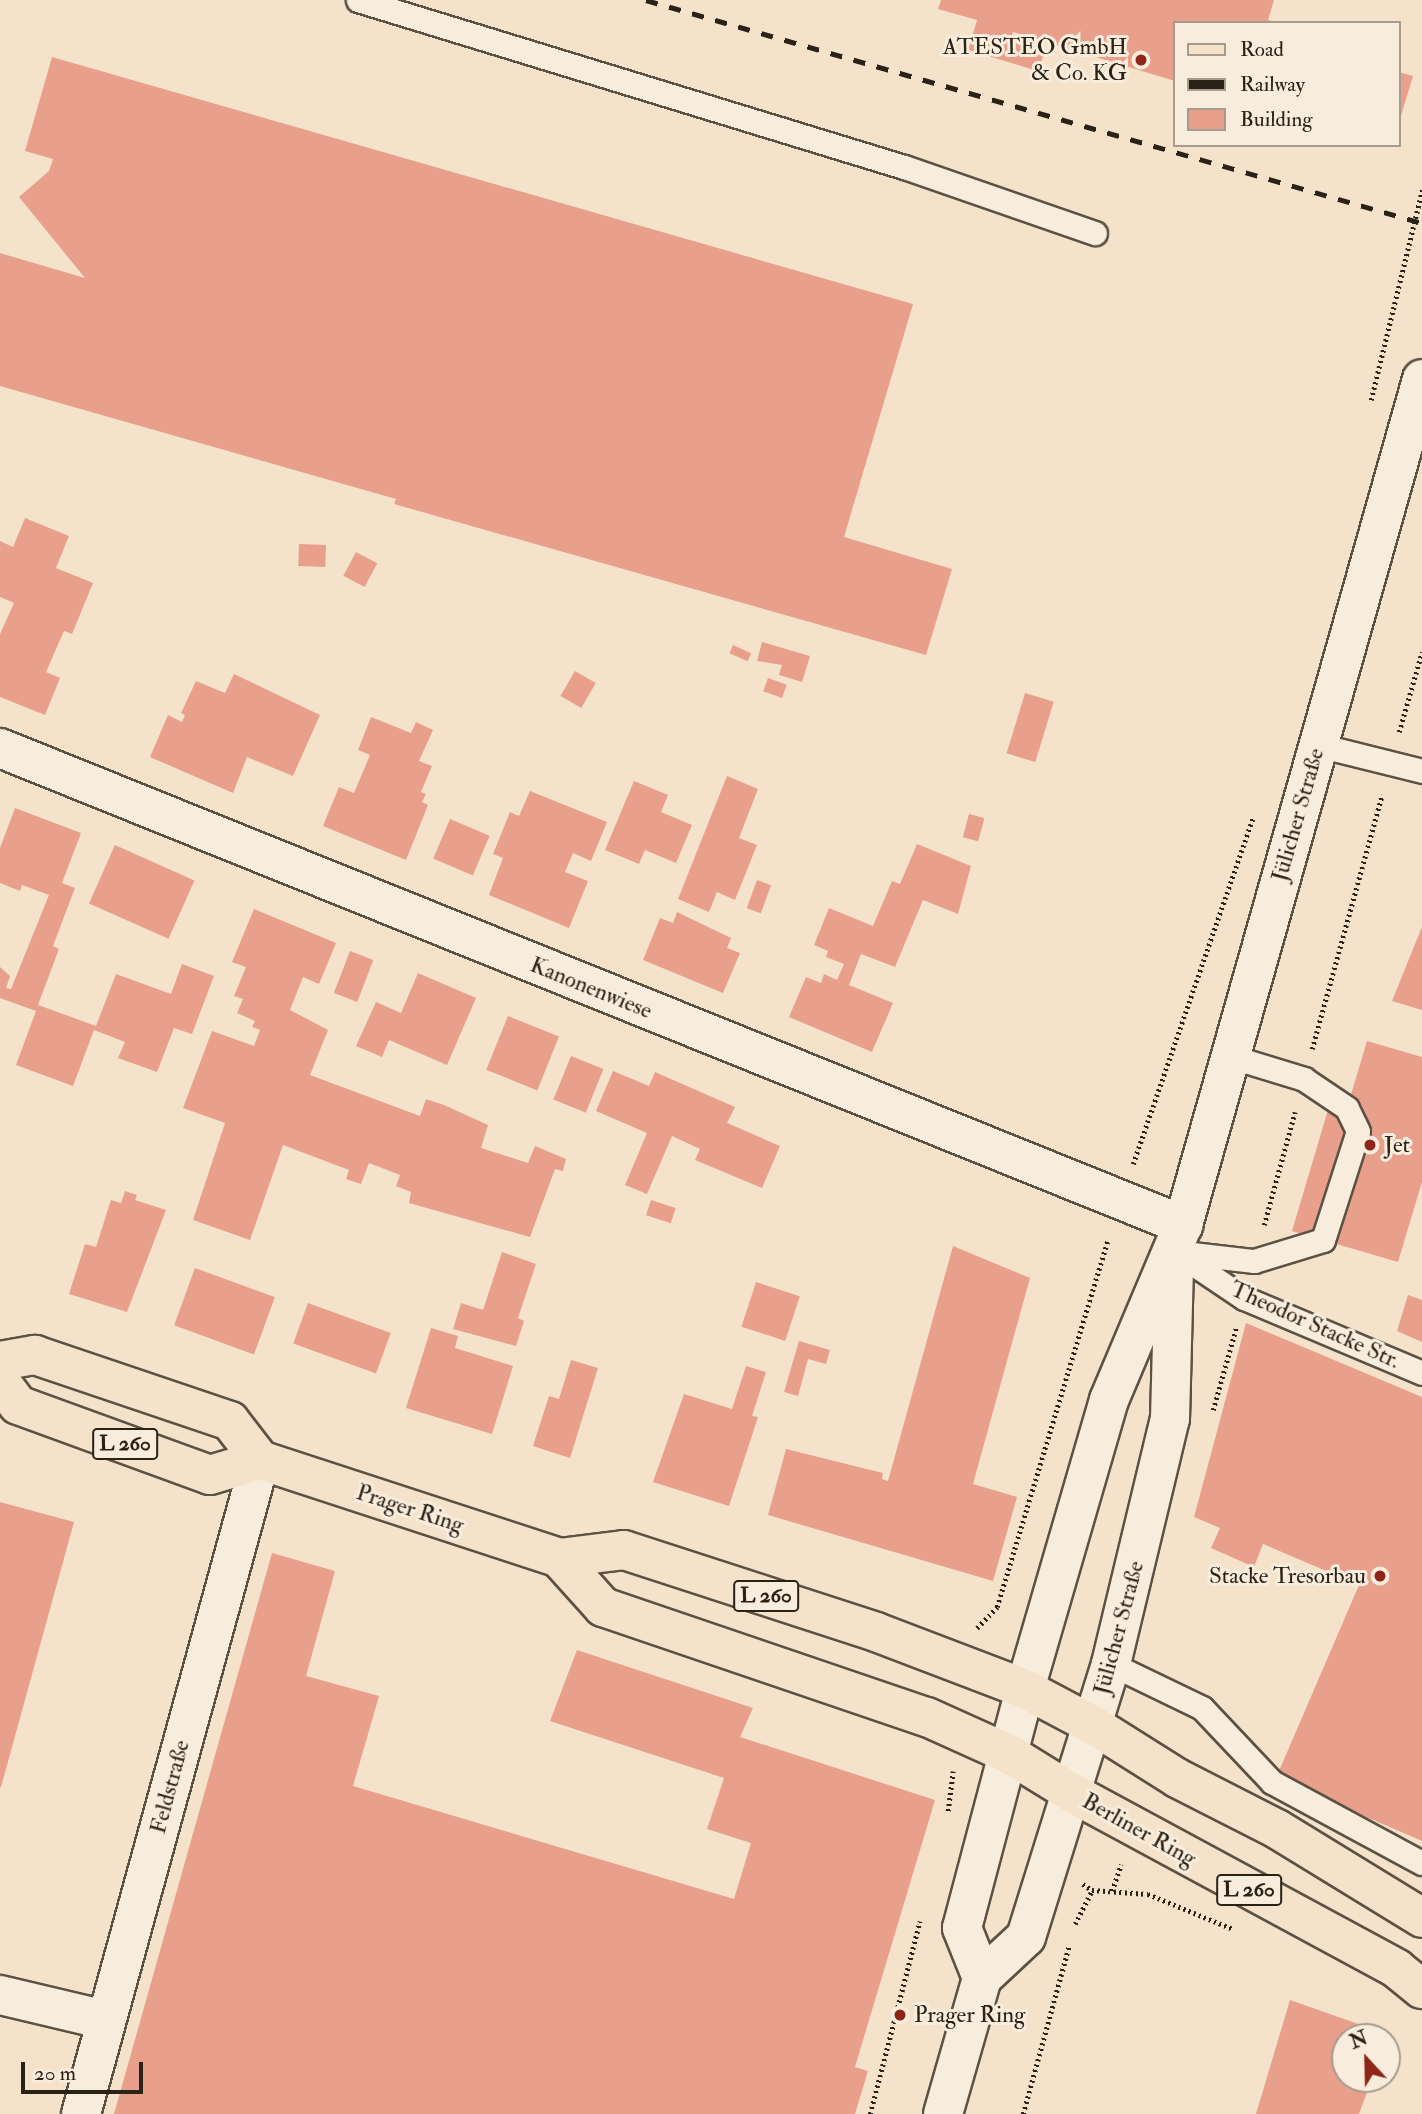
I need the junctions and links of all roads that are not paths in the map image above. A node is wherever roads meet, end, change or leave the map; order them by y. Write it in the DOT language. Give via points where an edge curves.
graph roads {
  1 [pos="358,0"];
  2 [pos="1095,233"];
  3 [pos="1422,379"];
  4 [pos="1318,745"];
  5 [pos="0,748"];
  6 [pos="1422,771"];
  7 [pos="1229,1056"];
  8 [pos="1179,1238"];
  9 [pos="0,1361"];
  10 [pos="1422,1373"];
  11 [pos="0,1381"];
  12 [pos="260,1460"];
  13 [pos="559,1558"];
  14 [pos="1111,1664"];
  15 [pos="1025,1689"];
  16 [pos="1093,1725"];
  17 [pos="1024,1764"];
  18 [pos="1074,1794"];
  19 [pos="1422,1863"];
  20 [pos="1422,1918"];
  21 [pos="982,1978"];
  22 [pos="1422,1990"];
  23 [pos="0,1995"];
  24 [pos="106,2020"];
  25 [pos="81,2114"];
  26 [pos="943,2114"];
  1 -- 2 [label="lane" via="904,167"];
  3 -- 4 [label="main road, Jülicher Straße"];
  4 -- 6 [label="lane"];
  4 -- 7 [label="main road, Jülicher Straße"];
  5 -- 8 [label="main road, Kanonenwiese" via="1119,1203"];
  7 -- 8 [label="main road, Jülicher Straße"];
  7 -- 8 [label="lane" via="1304,1079 1347,1108 1358,1131 1323,1240 1254,1261"];
  8 -- 10 [label="lane, Theodor Stacke Str." via="1244,1298"];
  8 -- 14 [label="main road, Jülicher Straße" via="1170,1419"];
  8 -- 15 [label="main road, Jülicher Straße" via="1109,1400"];
  9 -- 12 [label="main road, L 260" via="35,1355 230,1421"];
  11 -- 12 [label="main road, L 260" via="18,1405 210,1475"];
  12 -- 13 [label="main road, Prager Ring / L 260"];
  12 -- 24 [label="main road, Feldstraße"];
  13 -- 15 [label="main road, Prager Ring / L 260" via="624,1550 876,1632"];
  13 -- 17 [label="main road, Prager Ring / L 260" via="603,1607 958,1730"];
  14 -- 16 [label="main road, Jülicher Straße"];
  14 -- 19 [label="lane" via="1202,1708 1272,1782"];
  15 -- 16 [label="main road, Prager Ring / L 260"];
  15 -- 17 [label="main road, Jülicher Straße"];
  16 -- 18 [label="main road, Jülicher Straße"];
  16 -- 20 [label="main road, L 260" via="1177,1779 1277,1829"];
  17 -- 18 [label="main road, Berliner Ring / L 260"];
  17 -- 21 [label="main road, Jülicher Straße" via="962,1928"];
  18 -- 21 [label="main road, Jülicher Straße" via="1026,1937"];
  18 -- 22 [label="main road, Berliner Ring / L 260" via="1397,1969"];
  21 -- 26 [label="main road"];
  23 -- 24 [label="main road"];
  24 -- 25 [label="main road, Feldstraße"];
}
